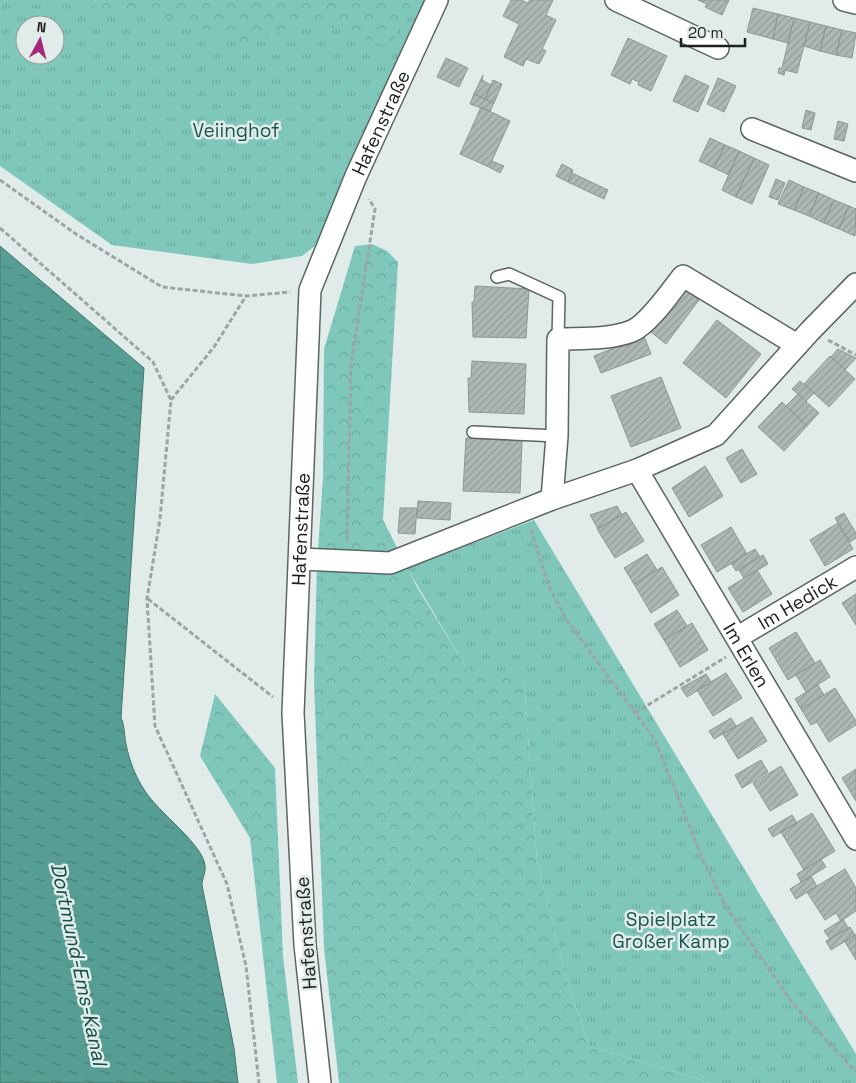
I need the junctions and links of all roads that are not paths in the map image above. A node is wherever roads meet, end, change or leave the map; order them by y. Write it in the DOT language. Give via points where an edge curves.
graph roads {
  1 [pos="437,0"];
  2 [pos="616,0"];
  3 [pos="844,0"];
  4 [pos="856,3"];
  5 [pos="718,48"];
  6 [pos="752,129"];
  7 [pos="856,171"];
  8 [pos="497,277"];
  9 [pos="856,284"];
  10 [pos="804,338"];
  11 [pos="558,339"];
  12 [pos="473,432"];
  13 [pos="557,436"];
  14 [pos="637,470"];
  15 [pos="552,499"];
  16 [pos="300,560"];
  17 [pos="856,567"];
  18 [pos="740,642"];
  19 [pos="856,839"];
  20 [pos="320,1083"];
  1 -- 16 [label="street, Hafenstraße" via="356,176 310,290"];
  2 -- 5 [label="street"];
  3 -- 4 [label="street"];
  6 -- 7 [label="street"];
  8 -- 11 [label="lane" via="509,274 559,297"];
  9 -- 10 [label="street"];
  10 -- 11 [label="street" via="683,276 634,330 611,336"];
  10 -- 14 [label="street" via="716,435"];
  11 -- 13 [label="street"];
  12 -- 13 [label="lane"];
  13 -- 15 [label="street"];
  14 -- 15 [label="street"];
  14 -- 18 [label="street, Im Erlen"];
  15 -- 16 [label="street" via="390,563"];
  16 -- 20 [label="street, Hafenstraße" via="293,713 306,946"];
  17 -- 18 [label="street, Im Hedick"];
  18 -- 19 [label="street, Im Erlen"];
}
